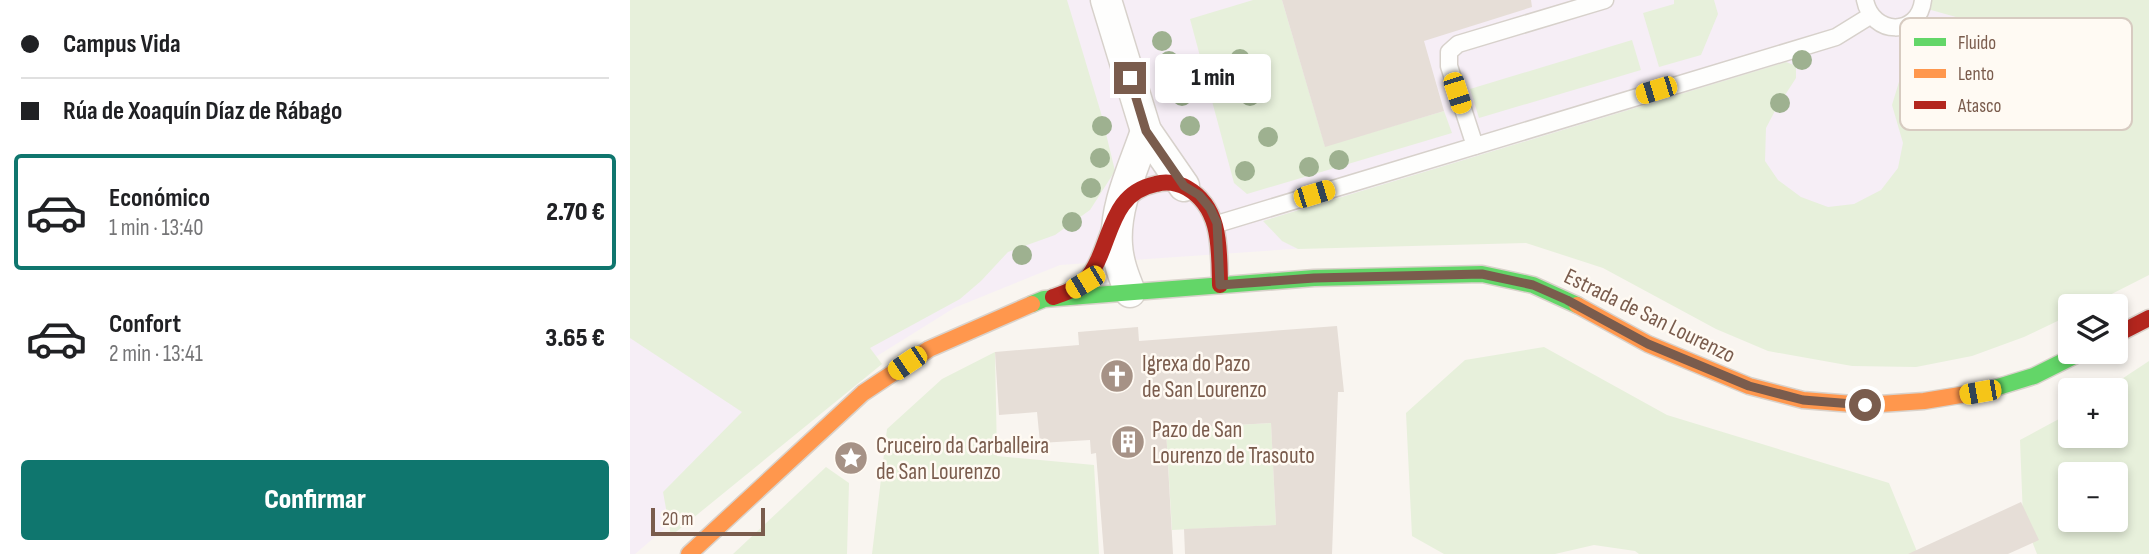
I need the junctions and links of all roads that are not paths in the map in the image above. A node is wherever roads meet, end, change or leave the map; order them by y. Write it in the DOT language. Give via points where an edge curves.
graph roads {
  1 [pos="1106,0"];
  2 [pos="1605,0"];
  3 [pos="1865,0"];
  4 [pos="1923,0"];
  5 [pos="1870,16"];
  6 [pos="1914,18"];
  7 [pos="1900,26"];
  8 [pos="1146,131"];
  9 [pos="1475,146"];
  10 [pos="1184,186"];
  11 [pos="1121,205"];
  12 [pos="1217,223"];
  13 [pos="1220,285"];
  14 [pos="1130,292"];
  15 [pos="1044,299"];
  16 [pos="2149,318"];
  17 [pos="2128,329"];
  18 [pos="2058,364"];
  19 [pos="689,554"];
  1 -- 8 [label="street"];
  2 -- 9 [label="lane" via="1458,44 1449,52 1449,66"];
  3 -- 5 [label="lane"];
  4 -- 6 [label="lane"];
  5 -- 7 [label="lane" via="1883,26"];
  5 -- 9 [label="lane" via="1836,37"];
  8 -- 10 [label="street"];
  8 -- 11 [label="street"];
  9 -- 12 [label="lane"];
  10 -- 11 [label="street" via="1149,184"];
  10 -- 12 [label="street" via="1199,195"];
  11 -- 14 [label="street" via="1116,244"];
  11 -- 15 [label="street" via="1097,265 1085,282"];
  12 -- 13 [label="street"];
  13 -- 14 [label="street, Estrada de San Lourenzo"];
  13 -- 18 [label="street, Estrada de San Lourenzo" via="1482,274 1533,285 1648,344 1749,386 1803,400 1853,404 1923,401 1980,392"];
  14 -- 15 [label="street, Estrada de San Lourenzo"];
  15 -- 19 [label="street, Estrada de San Lourenzo" via="929,349 863,393"];
  16 -- 17 [label="street"];
}
